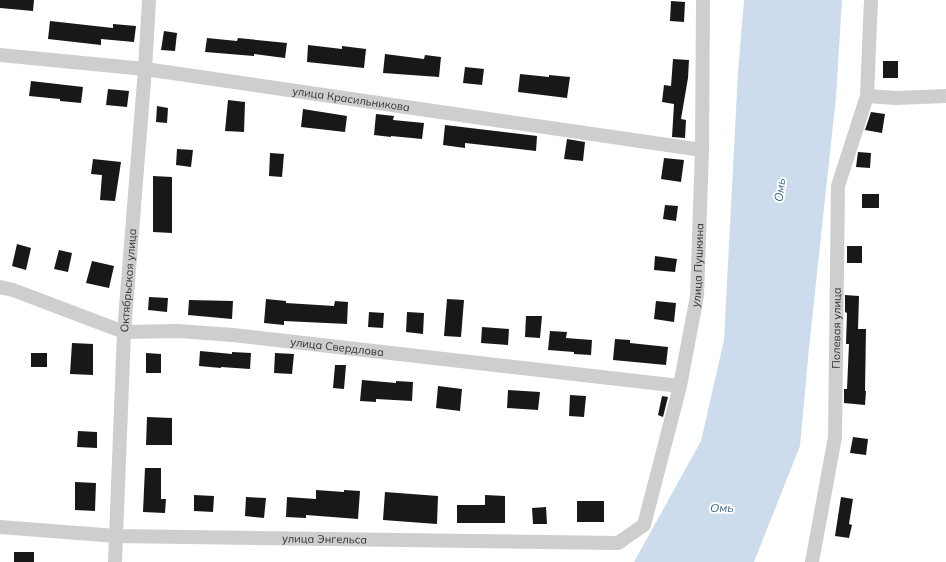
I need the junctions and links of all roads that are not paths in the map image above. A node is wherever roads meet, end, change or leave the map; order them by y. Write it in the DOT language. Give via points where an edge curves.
graph roads {
  1 [pos="149,0"];
  2 [pos="703,0"];
  3 [pos="871,0"];
  4 [pos="0,55"];
  5 [pos="145,69"];
  6 [pos="868,96"];
  7 [pos="946,96"];
  8 [pos="702,150"];
  9 [pos="0,287"];
  10 [pos="124,332"];
  11 [pos="680,386"];
  12 [pos="644,525"];
  13 [pos="0,527"];
  14 [pos="116,536"];
  15 [pos="115,562"];
  16 [pos="812,562"];
  1 -- 5 [label="street, Октябрьская улица"];
  2 -- 8 [label="street, улица Пушкина"];
  3 -- 6 [label="street, Полевая улица"];
  4 -- 5 [label="street, улица Красильникова"];
  5 -- 8 [label="street, улица Красильникова"];
  5 -- 10 [label="street, Октябрьская улица"];
  6 -- 7 [label="street"];
  6 -- 16 [label="street, Полевая улица" via="838,186 835,438"];
  8 -- 11 [label="street, улица Пушкина" via="697,296"];
  9 -- 10 [label="street, улица Свердлова"];
  10 -- 11 [label="street, улица Свердлова" via="178,331 233,335"];
  10 -- 14 [label="street, Октябрьская улица"];
  11 -- 12 [label="street, улица Пушкина"];
  12 -- 14 [label="street, улица Энгельса" via="618,543"];
  13 -- 14 [label="street, улица Энгельса"];
  14 -- 15 [label="street, Октябрьская улица"];
}
